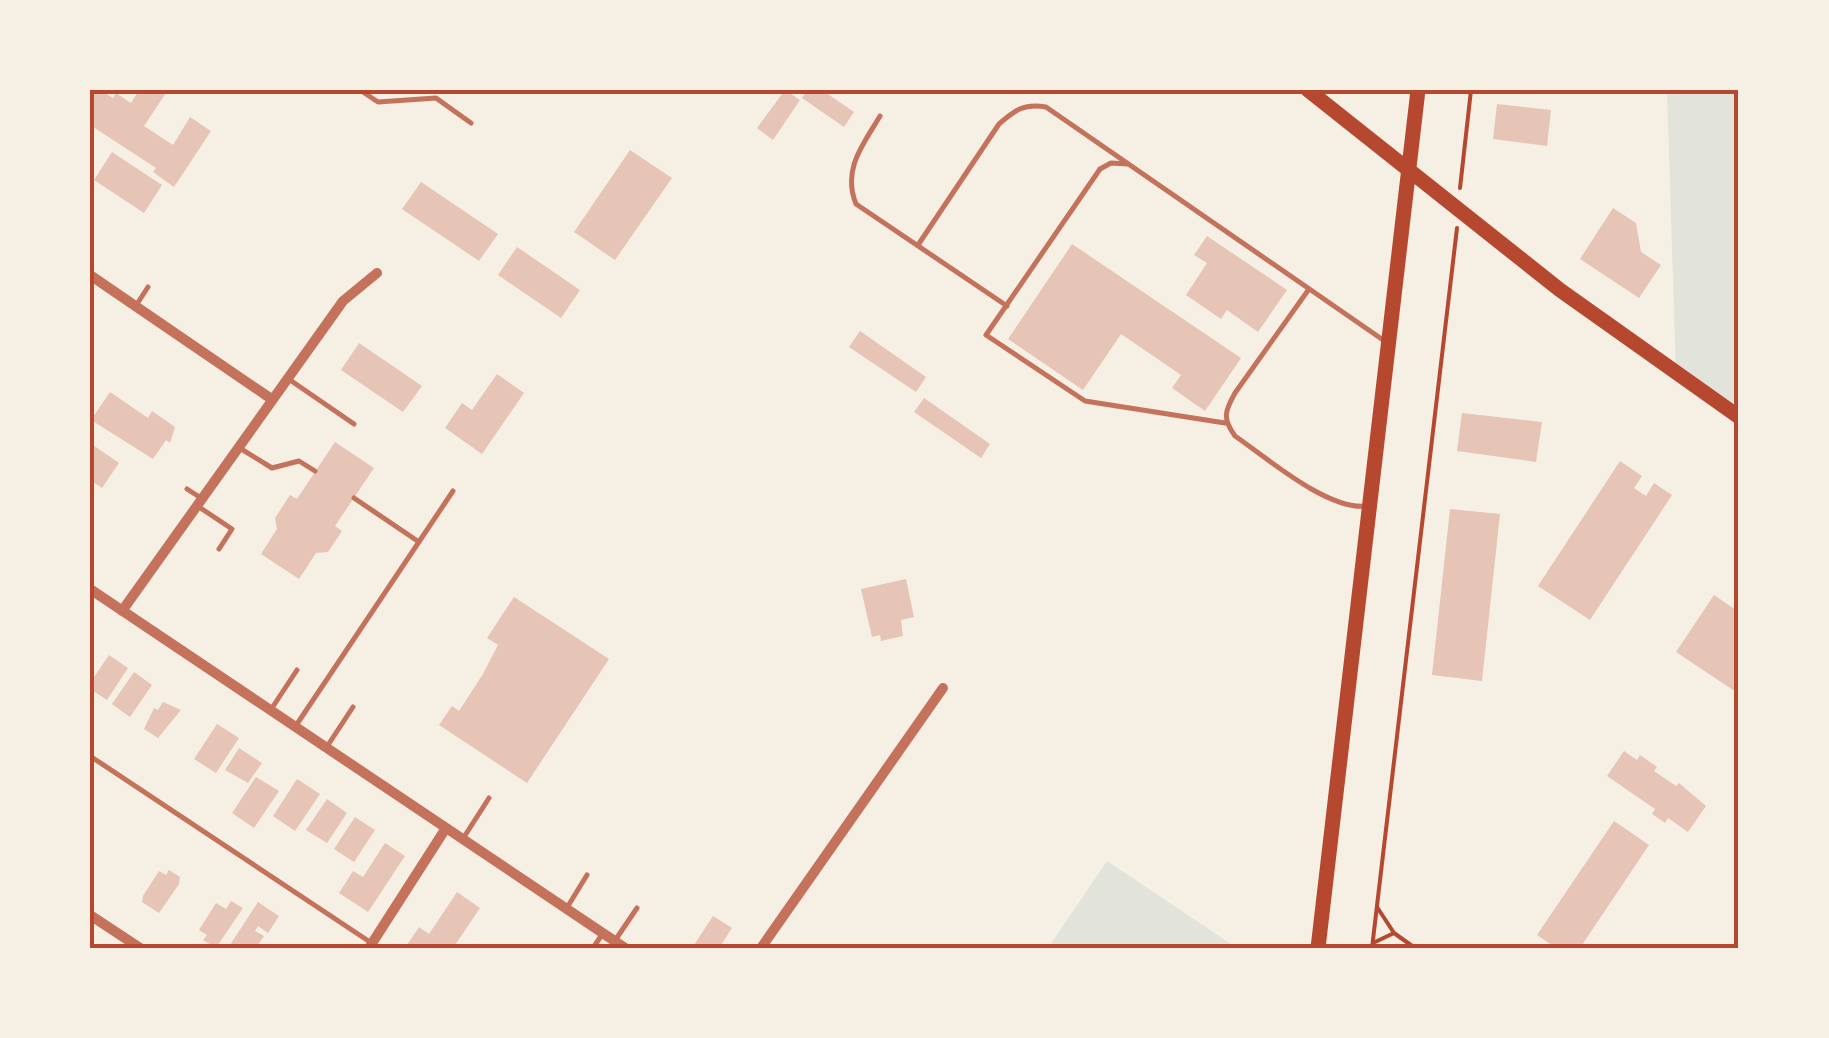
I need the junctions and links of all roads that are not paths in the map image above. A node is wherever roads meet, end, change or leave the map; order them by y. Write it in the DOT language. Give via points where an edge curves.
graph roads {
  1 [pos="360,90"];
  2 [pos="416,90"];
  3 [pos="1308,90"];
  4 [pos="1418,90"];
  5 [pos="412,97"];
  6 [pos="880,116"];
  7 [pos="471,123"];
  8 [pos="1129,164"];
  9 [pos="1409,170"];
  10 [pos="918,245"];
  11 [pos="377,273"];
  12 [pos="90,276"];
  13 [pos="148,287"];
  14 [pos="1309,289"];
  15 [pos="135,306"];
  16 [pos="1007,306"];
  17 [pos="1388,344"];
  18 [pos="286,378"];
  19 [pos="270,398"];
  20 [pos="1739,416"];
  21 [pos="1226,423"];
  22 [pos="354,424"];
  23 [pos="237,446"];
  24 [pos="315,471"];
  25 [pos="187,488"];
  26 [pos="453,491"];
  27 [pos="354,498"];
  28 [pos="199,502"];
  29 [pos="1370,506"];
  30 [pos="419,542"];
  31 [pos="219,549"];
  32 [pos="90,589"];
  33 [pos="122,611"];
  34 [pos="296,670"];
  35 [pos="943,688"];
  36 [pos="353,706"];
  37 [pos="270,710"];
  38 [pos="296,727"];
  39 [pos="326,748"];
  40 [pos="90,756"];
  41 [pos="489,798"];
  42 [pos="446,828"];
  43 [pos="462,839"];
  44 [pos="588,875"];
  45 [pos="566,908"];
  46 [pos="637,908"];
  47 [pos="1739,909"];
  48 [pos="90,915"];
  49 [pos="603,933"];
  50 [pos="620,945"];
  51 [pos="371,946"];
  52 [pos="140,948"];
  53 [pos="593,948"];
  54 [pos="761,948"];
  55 [pos="1318,948"];
  56 [pos="1738,948"];
  1 -- 5 [label="lane" via="378,102"];
  2 -- 5 [label="lane"];
  3 -- 9 [label="main road"];
  4 -- 9 [label="main road"];
  5 -- 7 [label="lane" via="436,98"];
  6 -- 10 [label="lane" via="858,152 851,190 856,204"];
  8 -- 10 [label="lane" via="1046,106 1015,110"];
  8 -- 14 [label="lane"];
  8 -- 16 [label="lane" via="1100,169"];
  9 -- 17 [label="main road"];
  9 -- 20 [label="main road" via="1560,290"];
  10 -- 16 [label="lane"];
  11 -- 18 [label="street" via="343,301"];
  12 -- 15 [label="street"];
  13 -- 15 [label="lane"];
  14 -- 17 [label="lane"];
  14 -- 21 [label="lane" via="1236,393"];
  15 -- 19 [label="street"];
  16 -- 21 [label="lane" via="986,334 1085,401"];
  17 -- 29 [label="main road"];
  18 -- 19 [label="street"];
  18 -- 22 [label="lane"];
  19 -- 23 [label="street"];
  21 -- 29 [label="lane" via="1234,436 1324,496"];
  23 -- 24 [label="lane" via="272,468 298,460"];
  23 -- 28 [label="street"];
  25 -- 28 [label="lane"];
  26 -- 30 [label="lane"];
  27 -- 30 [label="lane"];
  28 -- 31 [label="lane" via="232,529"];
  28 -- 33 [label="street"];
  29 -- 55 [label="main road"];
  30 -- 38 [label="lane"];
  32 -- 33 [label="street"];
  33 -- 37 [label="street"];
  34 -- 37 [label="lane"];
  35 -- 54 [label="street"];
  36 -- 39 [label="lane"];
  37 -- 38 [label="street"];
  38 -- 39 [label="street"];
  39 -- 42 [label="street"];
  40 -- 51 [label="lane"];
  41 -- 43 [label="lane"];
  42 -- 43 [label="street"];
  42 -- 51 [label="street"];
  43 -- 45 [label="street"];
  44 -- 45 [label="lane"];
  45 -- 49 [label="street"];
  46 -- 50 [label="lane"];
  47 -- 56 [label="lane"];
  48 -- 52 [label="street"];
  49 -- 50 [label="street"];
  49 -- 53 [label="lane"];
}
